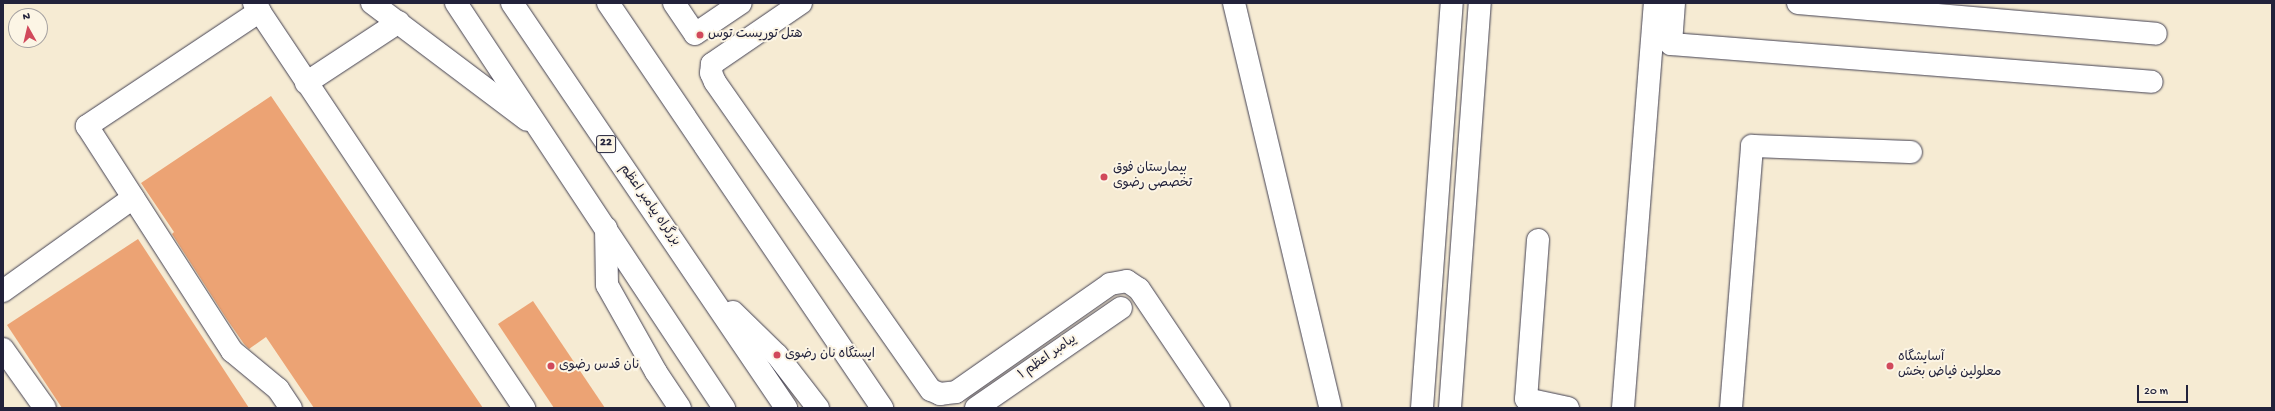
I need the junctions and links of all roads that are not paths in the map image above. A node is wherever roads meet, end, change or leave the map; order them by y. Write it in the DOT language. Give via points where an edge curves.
graph roads {
  1 [pos="372,3"];
  2 [pos="456,3"];
  3 [pos="512,3"];
  4 [pos="608,3"];
  5 [pos="674,3"];
  6 [pos="741,3"];
  7 [pos="801,3"];
  8 [pos="1234,3"];
  9 [pos="1452,3"];
  10 [pos="1480,3"];
  11 [pos="1655,3"];
  12 [pos="1674,3"];
  13 [pos="1798,3"];
  14 [pos="257,7"];
  15 [pos="399,22"];
  16 [pos="2156,34"];
  17 [pos="2152,82"];
  18 [pos="306,83"];
  19 [pos="543,132"];
  20 [pos="1911,152"];
  21 [pos="134,198"];
  22 [pos="606,228"];
  23 [pos="1538,240"];
  24 [pos="703,284"];
  25 [pos="3,292"];
  26 [pos="1121,308"];
  27 [pos="3,349"];
  28 [pos="1330,407"];
  29 [pos="45,408"];
  30 [pos="291,408"];
  31 [pos="524,408"];
  32 [pos="680,408"];
  33 [pos="724,408"];
  34 [pos="786,408"];
  35 [pos="818,408"];
  36 [pos="882,408"];
  37 [pos="976,408"];
  38 [pos="1219,408"];
  39 [pos="1422,408"];
  40 [pos="1450,408"];
  41 [pos="1568,408"];
  42 [pos="1623,408"];
  43 [pos="1731,408"];
  1 -- 15 [label="main road"];
  2 -- 19 [label="main road"];
  3 -- 24 [label="main road, بزرگراه پیامبر اعظم / 22"];
  4 -- 36 [label="main road"];
  5 -- 6 [label="main road" via="695,34"];
  7 -- 38 [label="main road" via="712,64 711,73 719,89 931,390 940,394 956,392 1110,284 1127,281 1139,289"];
  8 -- 28 [label="main road"];
  9 -- 39 [label="main road"];
  10 -- 40 [label="main road"];
  11 -- 42 [label="main road"];
  12 -- 17 [label="main road" via="1671,44"];
  13 -- 16 [label="main road"];
  14 -- 18 [label="main road"];
  14 -- 21 [label="main road" via="88,126"];
  15 -- 18 [label="main road"];
  15 -- 19 [label="main road"];
  18 -- 31 [label="main road"];
  19 -- 22 [label="main road"];
  20 -- 43 [label="main road" via="1752,146"];
  21 -- 25 [label="main road"];
  21 -- 30 [label="main road" via="232,350 278,389"];
  22 -- 32 [label="main road" via="607,285 656,372"];
  22 -- 33 [label="main road"];
  23 -- 41 [label="main road" via="1526,399"];
  24 -- 34 [label="main road, بزرگراه پیامبر اعظم"];
  24 -- 35 [label="main road" via="777,355"];
  26 -- 37 [label="main road, پیامبر اعظم ۱"];
  27 -- 29 [label="main road"];
}
